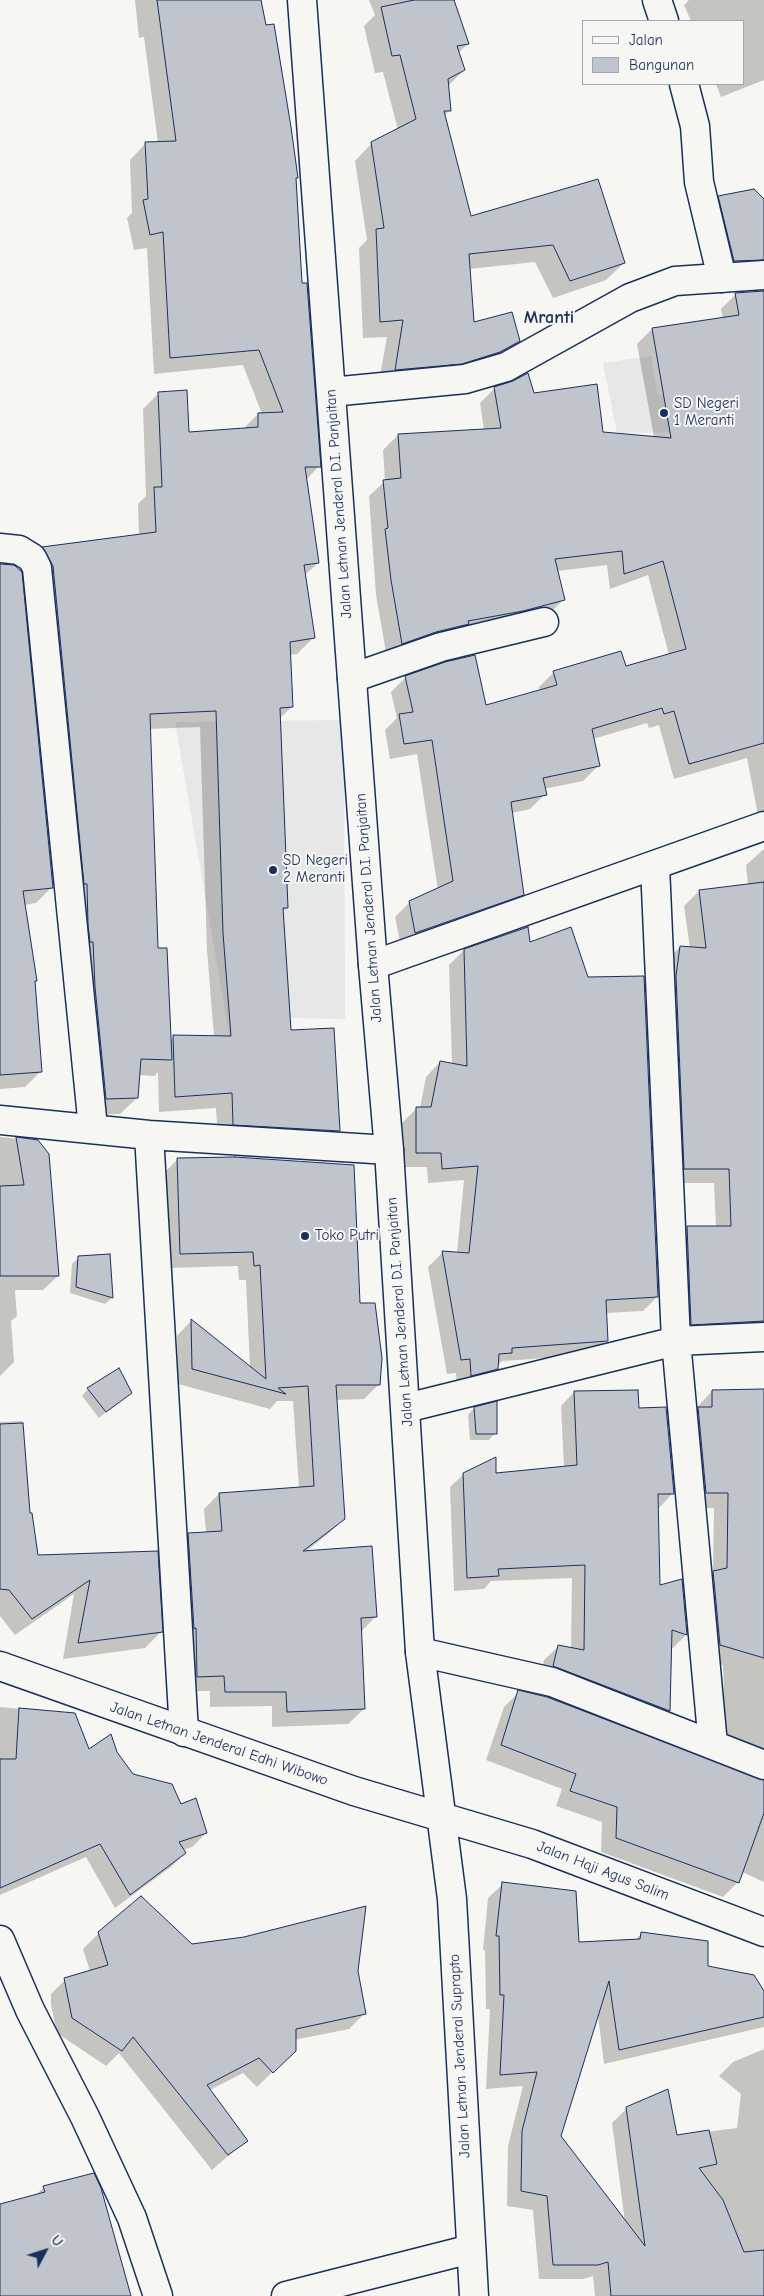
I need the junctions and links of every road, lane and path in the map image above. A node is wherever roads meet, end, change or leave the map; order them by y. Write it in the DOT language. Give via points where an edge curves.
graph roads {
  1 [pos="302,0"];
  2 [pos="657,0"];
  3 [pos="664,20"];
  4 [pos="684,85"];
  5 [pos="764,275"];
  6 [pos="722,278"];
  7 [pos="331,392"];
  8 [pos="0,548"];
  9 [pos="544,622"];
  10 [pos="352,678"];
  11 [pos="764,826"];
  12 [pos="654,866"];
  13 [pos="373,965"];
  14 [pos="0,1120"];
  15 [pos="93,1128"];
  16 [pos="149,1135"];
  17 [pos="389,1150"];
  18 [pos="764,1337"];
  19 [pos="676,1341"];
  20 [pos="406,1408"];
  21 [pos="420,1652"];
  22 [pos="0,1666"];
  23 [pos="184,1732"];
  24 [pos="713,1745"];
  25 [pos="764,1765"];
  26 [pos="440,1816"];
  27 [pos="764,1932"];
  28 [pos="0,1940"];
  29 [pos="470,2249"];
  30 [pos="158,2296"];
  31 [pos="286,2296"];
  32 [pos="474,2296"];
  1 -- 7 [label="street, Jalan Letnan Jenderal D.I. Panjaitan"];
  2 -- 3 [label="street"];
  4 -- 6 [label="street" via="695,126 699,182"];
  5 -- 6 [label="street"];
  6 -- 7 [label="street" via="675,281 630,298 506,367 465,379"];
  7 -- 10 [label="street, Jalan Letnan Jenderal D.I. Panjaitan"];
  8 -- 15 [label="street" via="19,550 32,558 37,568"];
  9 -- 10 [label="street" via="441,647"];
  10 -- 13 [label="street, Jalan Letnan Jenderal D.I. Panjaitan"];
  11 -- 12 [label="street"];
  12 -- 13 [label="street"];
  12 -- 19 [label="street"];
  13 -- 17 [label="street, Jalan Letnan Jenderal D.I. Panjaitan"];
  14 -- 15 [label="street"];
  15 -- 16 [label="street"];
  16 -- 17 [label="street"];
  16 -- 23 [label="street"];
  17 -- 20 [label="street, Jalan Letnan Jenderal D.I. Panjaitan"];
  18 -- 19 [label="street"];
  19 -- 20 [label="street"];
  19 -- 24 [label="street"];
  20 -- 21 [label="street, Jalan Letnan Jenderal D.I. Panjaitan"];
  21 -- 24 [label="street" via="552,1682"];
  21 -- 26 [label="street, Jalan Letnan Jenderal D.I. Panjaitan"];
  22 -- 23 [label="street, Jalan Letnan Jenderal Edhi Wibowo"];
  23 -- 26 [label="street, Jalan Letnan Jenderal Edhi Wibowo" via="354,1791"];
  24 -- 25 [label="street"];
  26 -- 27 [label="street, Jalan Haji Agus Salim" via="532,1844"];
  26 -- 29 [label="street, Jalan Letnan Jenderal Suprapto" via="452,1899"];
  28 -- 30 [label="street" via="30,2010 85,2116 132,2218"];
  29 -- 31 [label="street"];
  29 -- 32 [label="street, Jalan Letnan Jenderal Suprapto"];
}
